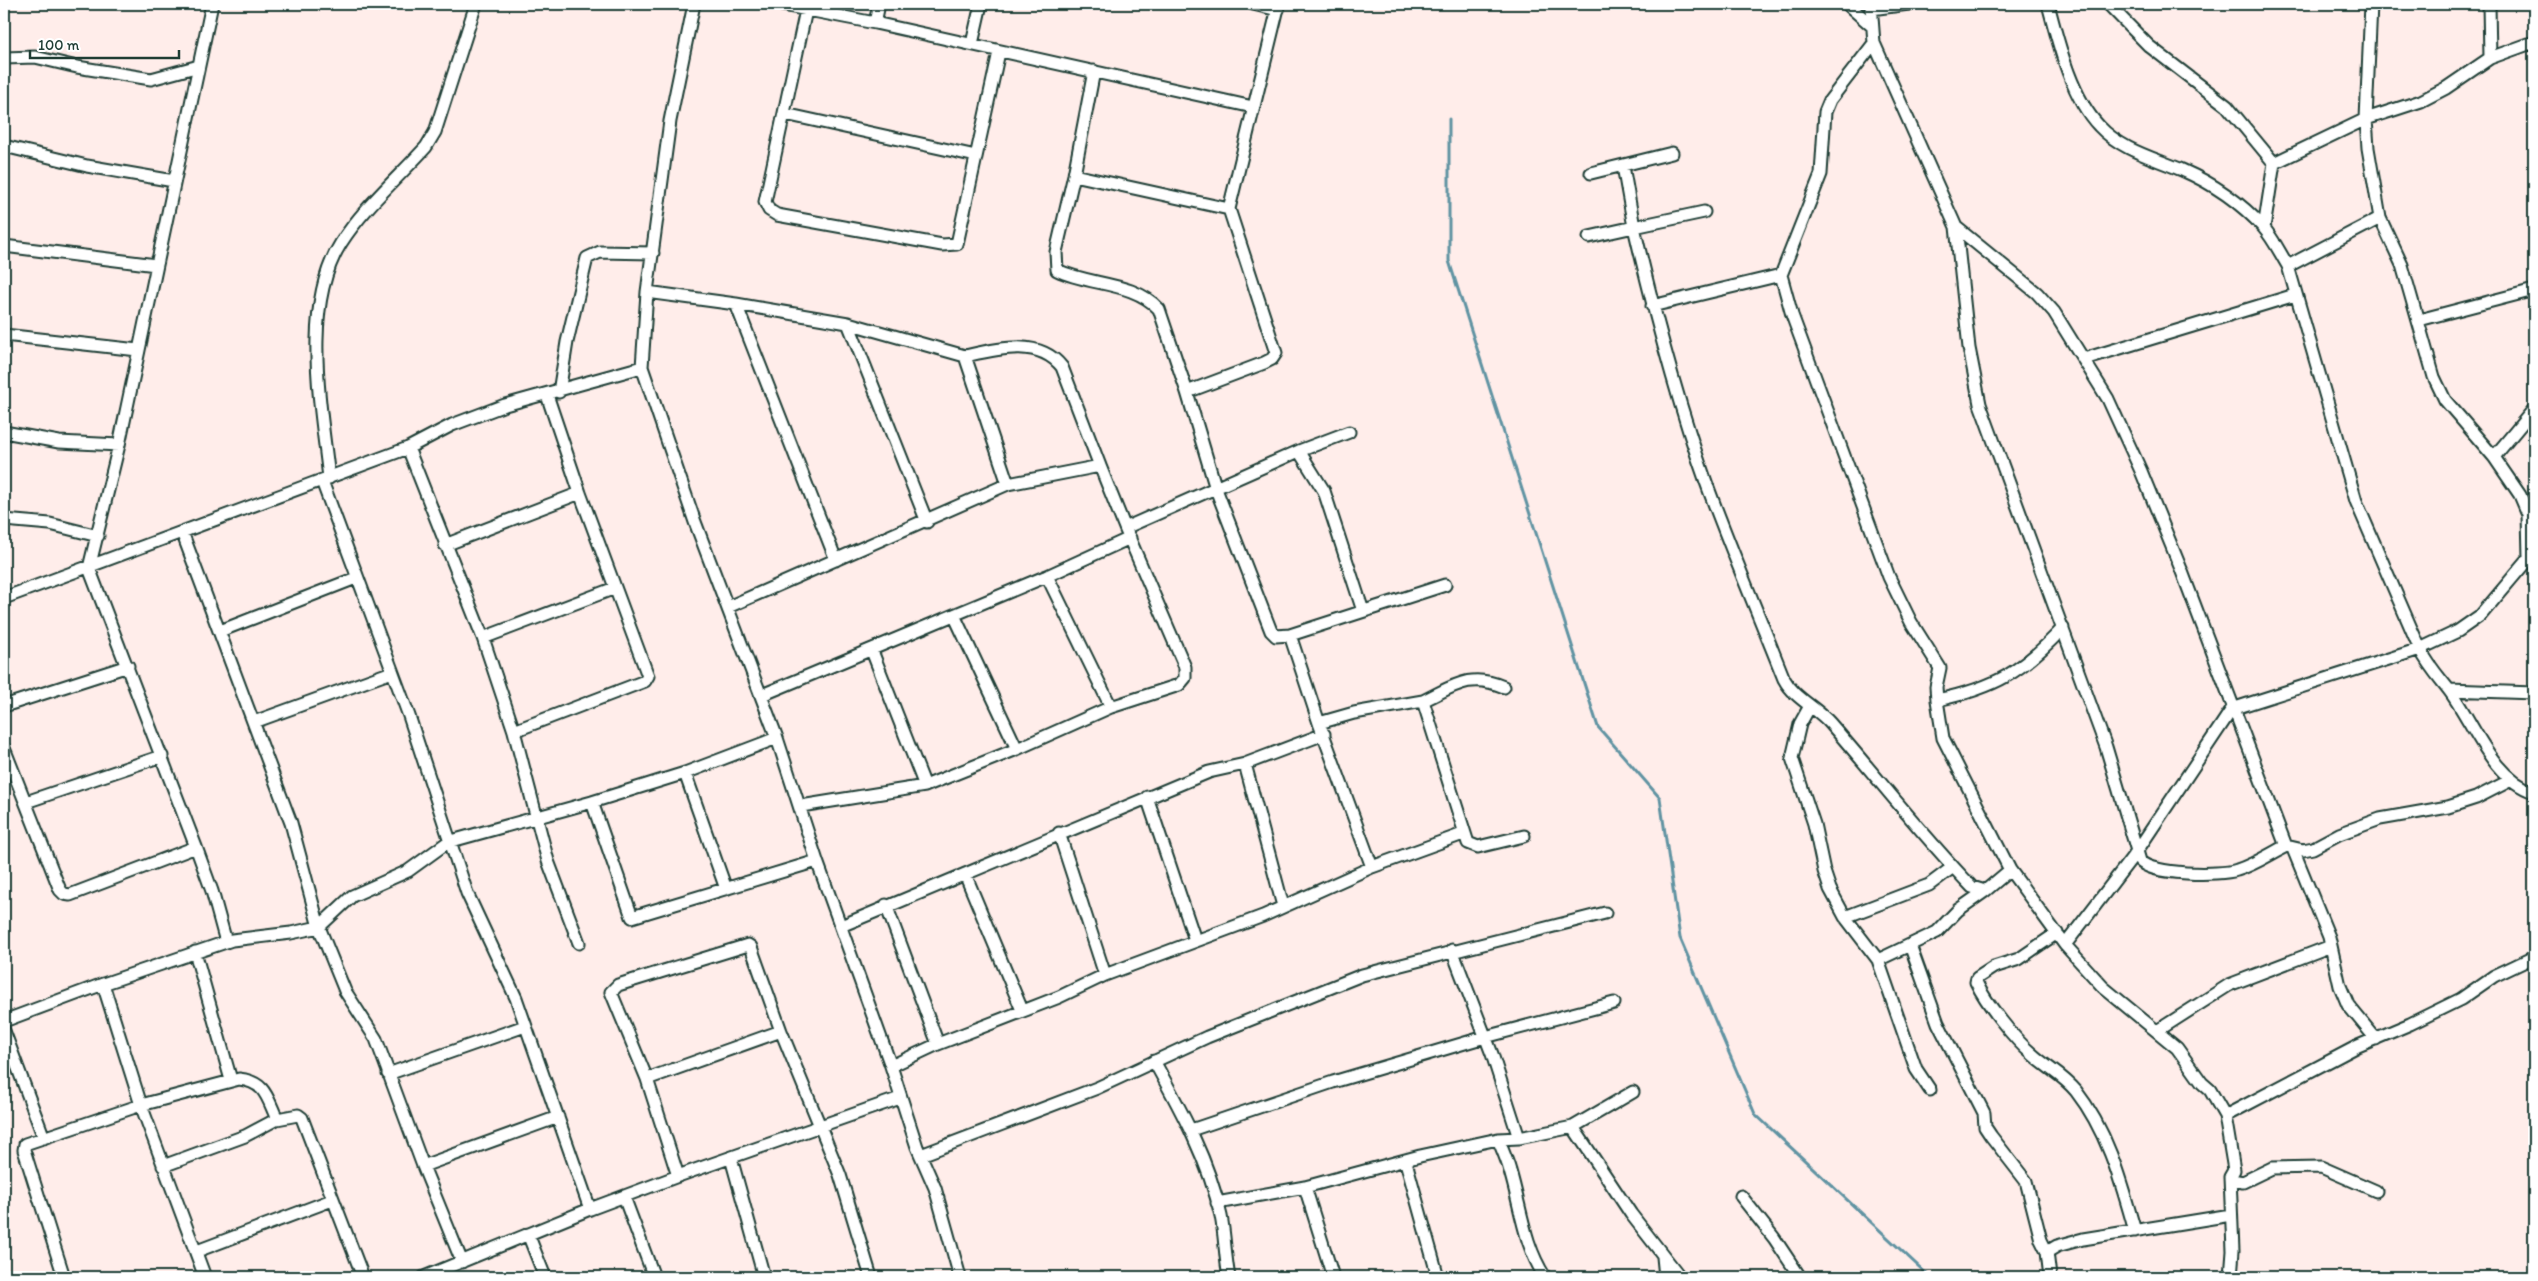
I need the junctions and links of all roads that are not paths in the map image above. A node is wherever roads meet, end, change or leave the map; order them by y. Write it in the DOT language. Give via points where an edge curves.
graph roads {
  1 [pos="212,4"];
  2 [pos="476,4"];
  3 [pos="694,4"];
  4 [pos="778,4"];
  5 [pos="879,4"];
  6 [pos="981,4"];
  7 [pos="1253,4"];
  8 [pos="1847,4"];
  9 [pos="1909,4"];
  10 [pos="2048,4"];
  11 [pos="2108,4"];
  12 [pos="2371,4"];
  13 [pos="2489,4"];
  14 [pos="1871,6"];
  15 [pos="1279,7"];
  16 [pos="806,10"];
  17 [pos="874,23"];
  18 [pos="1872,26"];
  19 [pos="2534,42"];
  20 [pos="1874,43"];
  21 [pos="972,44"];
  22 [pos="999,52"];
  23 [pos="4,58"];
  24 [pos="2490,58"];
  25 [pos="198,66"];
  26 [pos="1094,71"];
  27 [pos="1253,107"];
  28 [pos="785,114"];
  29 [pos="2366,119"];
  30 [pos="4,146"];
  31 [pos="1672,153"];
  32 [pos="976,156"];
  33 [pos="2274,163"];
  34 [pos="1623,166"];
  35 [pos="1591,173"];
  36 [pos="1074,175"];
  37 [pos="174,181"];
  38 [pos="1229,209"];
  39 [pos="1704,212"];
  40 [pos="2380,218"];
  41 [pos="1634,227"];
  42 [pos="1956,227"];
  43 [pos="2264,228"];
  44 [pos="1589,237"];
  45 [pos="4,246"];
  46 [pos="654,253"];
  47 [pos="156,265"];
  48 [pos="2288,266"];
  49 [pos="1781,275"];
  50 [pos="2534,290"];
  51 [pos="647,292"];
  52 [pos="2295,295"];
  53 [pos="736,304"];
  54 [pos="1652,306"];
  55 [pos="2419,320"];
  56 [pos="848,323"];
  57 [pos="4,335"];
  58 [pos="138,350"];
  59 [pos="965,356"];
  60 [pos="2084,359"];
  61 [pos="642,367"];
  62 [pos="559,392"];
  63 [pos="1187,392"];
  64 [pos="546,395"];
  65 [pos="2534,409"];
  66 [pos="4,432"];
  67 [pos="1349,432"];
  68 [pos="119,445"];
  69 [pos="408,448"];
  70 [pos="1299,451"];
  71 [pos="2494,457"];
  72 [pos="1100,466"];
  73 [pos="325,480"];
  74 [pos="1008,484"];
  75 [pos="1216,489"];
  76 [pos="580,493"];
  77 [pos="4,520"];
  78 [pos="927,522"];
  79 [pos="182,532"];
  80 [pos="1128,533"];
  81 [pos="98,536"];
  82 [pos="445,545"];
  83 [pos="2532,558"];
  84 [pos="836,560"];
  85 [pos="89,568"];
  86 [pos="1047,576"];
  87 [pos="356,578"];
  88 [pos="1445,585"];
  89 [pos="615,588"];
  90 [pos="4,598"];
  91 [pos="728,607"];
  92 [pos="1363,611"];
  93 [pos="954,615"];
  94 [pos="2063,628"];
  95 [pos="220,631"];
  96 [pos="1290,635"];
  97 [pos="483,638"];
  98 [pos="2420,649"];
  99 [pos="872,650"];
  100 [pos="128,666"];
  101 [pos="392,672"];
  102 [pos="1504,687"];
  103 [pos="2449,690"];
  104 [pos="2534,693"];
  105 [pos="762,695"];
  106 [pos="1937,700"];
  107 [pos="1423,701"];
  108 [pos="4,706"];
  109 [pos="1810,706"];
  110 [pos="1111,707"];
  111 [pos="2232,708"];
  112 [pos="254,722"];
  113 [pos="1321,728"];
  114 [pos="514,731"];
  115 [pos="777,738"];
  116 [pos="4,748"];
  117 [pos="1017,749"];
  118 [pos="162,756"];
  119 [pos="1245,764"];
  120 [pos="685,773"];
  121 [pos="2511,780"];
  122 [pos="925,786"];
  123 [pos="2534,792"];
  124 [pos="1147,797"];
  125 [pos="26,802"];
  126 [pos="592,802"];
  127 [pos="801,806"];
  128 [pos="536,817"];
  129 [pos="1059,834"];
  130 [pos="1463,834"];
  131 [pos="1524,836"];
  132 [pos="448,842"];
  133 [pos="196,847"];
  134 [pos="2290,848"];
  135 [pos="2136,850"];
  136 [pos="817,861"];
  137 [pos="1372,867"];
  138 [pos="1953,867"];
  139 [pos="2010,870"];
  140 [pos="965,874"];
  141 [pos="726,889"];
  142 [pos="1985,891"];
  143 [pos="886,905"];
  144 [pos="1283,906"];
  145 [pos="1605,913"];
  146 [pos="1845,917"];
  147 [pos="840,926"];
  148 [pos="319,927"];
  149 [pos="2057,933"];
  150 [pos="1195,940"];
  151 [pos="226,942"];
  152 [pos="579,942"];
  153 [pos="1910,945"];
  154 [pos="2065,945"];
  155 [pos="2331,946"];
  156 [pos="1452,950"];
  157 [pos="195,952"];
  158 [pos="2534,957"];
  159 [pos="1878,960"];
  160 [pos="1105,975"];
  161 [pos="103,984"];
  162 [pos="1614,1003"];
  163 [pos="1022,1010"];
  164 [pos="4,1021"];
  165 [pos="525,1026"];
  166 [pos="4,1031"];
  167 [pos="781,1031"];
  168 [pos="2157,1031"];
  169 [pos="1485,1037"];
  170 [pos="2376,1039"];
  171 [pos="938,1044"];
  172 [pos="1154,1061"];
  173 [pos="891,1066"];
  174 [pos="388,1074"];
  175 [pos="647,1079"];
  176 [pos="231,1080"];
  177 [pos="1930,1090"];
  178 [pos="1633,1092"];
  179 [pos="900,1098"];
  180 [pos="141,1104"];
  181 [pos="2225,1116"];
  182 [pos="558,1117"];
  183 [pos="278,1119"];
  184 [pos="819,1127"];
  185 [pos="1573,1127"];
  186 [pos="1191,1130"];
  187 [pos="44,1138"];
  188 [pos="1519,1138"];
  189 [pos="1498,1139"];
  190 [pos="921,1155"];
  191 [pos="731,1158"];
  192 [pos="1406,1162"];
  193 [pos="163,1166"];
  194 [pos="422,1166"];
  195 [pos="678,1176"];
  196 [pos="2230,1176"];
  197 [pos="1305,1187"];
  198 [pos="2376,1191"];
  199 [pos="1741,1196"];
  200 [pos="624,1197"];
  201 [pos="332,1200"];
  202 [pos="1217,1204"];
  203 [pos="590,1209"];
  204 [pos="2231,1215"];
  205 [pos="2135,1231"];
  206 [pos="528,1234"];
  207 [pos="197,1251"];
  208 [pos="2047,1252"];
  209 [pos="1663,1256"];
  210 [pos="462,1262"];
  211 [pos="442,1274"];
  212 [pos="64,1277"];
  213 [pos="205,1277"];
  214 [pos="362,1277"];
  215 [pos="424,1277"];
  216 [pos="545,1277"];
  217 [pos="654,1277"];
  218 [pos="764,1277"];
  219 [pos="871,1277"];
  220 [pos="960,1277"];
  221 [pos="1229,1277"];
  222 [pos="1333,1277"];
  223 [pos="1438,1277"];
  224 [pos="1545,1277"];
  225 [pos="1665,1277"];
  226 [pos="1680,1277"];
  227 [pos="1800,1277"];
  228 [pos="2050,1277"];
  229 [pos="2231,1277"];
  1 -- 25 [label="street"];
  2 -- 73 [label="street" via="435,132 426,147 350,230 322,284 318,381"];
  3 -- 46 [label="street" via="670,120"];
  4 -- 16 [label="street"];
  5 -- 17 [label="street"];
  6 -- 21 [label="street"];
  7 -- 15 [label="street"];
  8 -- 18 [label="street"];
  9 -- 14 [label="street"];
  10 -- 43 [label="street" via="2069,71 2084,105 2098,125 2114,140 2208,183"];
  11 -- 33 [label="street" via="2149,46 2228,106"];
  12 -- 29 [label="street"];
  13 -- 24 [label="street"];
  14 -- 18 [label="street"];
  15 -- 27 [label="street"];
  16 -- 17 [label="street"];
  16 -- 28 [label="street"];
  17 -- 21 [label="street"];
  18 -- 20 [label="street"];
  19 -- 24 [label="street"];
  20 -- 42 [label="street"];
  20 -- 49 [label="street" via="1830,100 1825,112 1821,174"];
  21 -- 22 [label="street"];
  22 -- 26 [label="street"];
  22 -- 32 [label="street"];
  23 -- 25 [label="street" via="35,57 151,79"];
  24 -- 29 [label="street" via="2421,101"];
  25 -- 37 [label="street"];
  26 -- 27 [label="street"];
  26 -- 36 [label="street"];
  27 -- 38 [label="street"];
  28 -- 32 [label="street"];
  28 -- 32 [label="street" via="765,202 768,210 778,215 942,245 956,244"];
  29 -- 33 [label="street"];
  29 -- 40 [label="street"];
  30 -- 37 [label="street" via="87,166"];
  31 -- 34 [label="street"];
  33 -- 43 [label="street"];
  34 -- 35 [label="street"];
  34 -- 41 [label="street"];
  36 -- 38 [label="street"];
  36 -- 63 [label="street" via="1056,252 1058,270 1136,293 1153,302 1164,318"];
  37 -- 47 [label="street"];
  38 -- 63 [label="street" via="1276,353 1264,364"];
  39 -- 41 [label="street"];
  40 -- 48 [label="street"];
  40 -- 55 [label="street" via="2402,265"];
  41 -- 44 [label="street"];
  41 -- 54 [label="street"];
  42 -- 60 [label="street" via="2037,293 2054,312"];
  42 -- 94 [label="street" via="1968,348 1980,404"];
  43 -- 48 [label="street"];
  45 -- 47 [label="street"];
  46 -- 51 [label="street"];
  46 -- 62 [label="street" via="600,252 587,258"];
  47 -- 58 [label="street"];
  48 -- 52 [label="street"];
  49 -- 54 [label="street"];
  49 -- 106 [label="street" via="1792,316 1889,577 1911,622 1940,668"];
  50 -- 55 [label="street"];
  51 -- 53 [label="street"];
  51 -- 61 [label="street"];
  52 -- 60 [label="street"];
  52 -- 98 [label="street" via="2356,501"];
  53 -- 56 [label="street"];
  53 -- 84 [label="street"];
  54 -- 109 [label="street" via="1706,483 1776,661 1788,687"];
  55 -- 71 [label="street" via="2434,377 2445,400"];
  56 -- 59 [label="street"];
  56 -- 78 [label="street"];
  57 -- 58 [label="street"];
  58 -- 68 [label="street"];
  59 -- 72 [label="street" via="997,348 1017,348 1039,350 1055,359 1062,367"];
  59 -- 74 [label="street"];
  60 -- 111 [label="street" via="2108,399 2141,471"];
  61 -- 62 [label="street"];
  61 -- 91 [label="street"];
  62 -- 64 [label="street"];
  63 -- 75 [label="street"];
  64 -- 69 [label="street" via="475,416"];
  64 -- 76 [label="street"];
  65 -- 71 [label="street"];
  66 -- 68 [label="street" via="59,442"];
  67 -- 70 [label="street"];
  68 -- 81 [label="street"];
  69 -- 73 [label="street"];
  69 -- 82 [label="street"];
  70 -- 75 [label="street"];
  70 -- 92 [label="street" via="1324,491"];
  71 -- 83 [label="street" via="2520,495 2528,514"];
  72 -- 74 [label="street"];
  72 -- 80 [label="street"];
  73 -- 79 [label="street"];
  73 -- 87 [label="street"];
  74 -- 78 [label="street"];
  75 -- 80 [label="street"];
  75 -- 96 [label="street" via="1272,631 1276,636"];
  76 -- 82 [label="street"];
  76 -- 89 [label="street"];
  77 -- 81 [label="street" via="50,524"];
  78 -- 84 [label="street"];
  79 -- 85 [label="street"];
  79 -- 95 [label="street"];
  80 -- 86 [label="street"];
  80 -- 110 [label="street" via="1185,667 1185,678 1179,685"];
  81 -- 85 [label="street"];
  82 -- 97 [label="street"];
  83 -- 98 [label="street" via="2481,615 2458,631"];
  84 -- 91 [label="street"];
  85 -- 90 [label="street"];
  85 -- 100 [label="street"];
  86 -- 93 [label="street"];
  86 -- 110 [label="street"];
  87 -- 95 [label="street"];
  87 -- 101 [label="street"];
  88 -- 92 [label="street"];
  89 -- 97 [label="street"];
  89 -- 114 [label="street" via="647,679"];
  91 -- 105 [label="street"];
  92 -- 96 [label="street"];
  93 -- 99 [label="street"];
  93 -- 117 [label="street"];
  94 -- 106 [label="street" via="2037,656 1995,684"];
  94 -- 135 [label="street" via="2106,748"];
  95 -- 112 [label="street"];
  96 -- 113 [label="street"];
  97 -- 114 [label="street"];
  98 -- 103 [label="street" via="2435,675"];
  98 -- 111 [label="street"];
  99 -- 105 [label="street"];
  99 -- 122 [label="street"];
  100 -- 108 [label="street"];
  100 -- 118 [label="street"];
  101 -- 112 [label="street"];
  101 -- 132 [label="street" via="426,766"];
  102 -- 107 [label="street" via="1486,680 1470,681"];
  103 -- 104 [label="street"];
  103 -- 121 [label="street" via="2487,751"];
  105 -- 115 [label="street"];
  106 -- 139 [label="street" via="1943,738"];
  107 -- 113 [label="street" via="1354,713"];
  107 -- 130 [label="street"];
  109 -- 138 [label="street" via="1826,719"];
  109 -- 146 [label="street" via="1800,724 1792,758 1814,824 1824,871"];
  110 -- 117 [label="street"];
  111 -- 134 [label="street"];
  111 -- 135 [label="street"];
  112 -- 148 [label="street" via="291,823"];
  113 -- 119 [label="street"];
  113 -- 137 [label="street"];
  114 -- 128 [label="street"];
  115 -- 120 [label="street"];
  115 -- 127 [label="street"];
  116 -- 125 [label="street"];
  117 -- 122 [label="street"];
  118 -- 125 [label="street"];
  118 -- 133 [label="street"];
  119 -- 124 [label="street" via="1210,772"];
  119 -- 144 [label="street"];
  120 -- 126 [label="street"];
  120 -- 141 [label="street"];
  121 -- 123 [label="street"];
  121 -- 134 [label="street" via="2476,798 2448,807 2380,819 2312,848"];
  122 -- 127 [label="street"];
  124 -- 129 [label="street"];
  124 -- 150 [label="street"];
  125 -- 133 [label="street" via="64,894 70,895"];
  126 -- 128 [label="street"];
  126 -- 141 [label="street" via="632,917"];
  127 -- 136 [label="street"];
  128 -- 132 [label="street"];
  128 -- 152 [label="street" via="548,861"];
  129 -- 140 [label="street"];
  129 -- 160 [label="street"];
  130 -- 131 [label="street" via="1474,848"];
  130 -- 137 [label="street"];
  132 -- 148 [label="street" via="408,871 352,896"];
  132 -- 165 [label="street" via="479,923 516,998"];
  133 -- 151 [label="street"];
  134 -- 135 [label="street" via="2240,870 2225,873 2150,868 2140,861"];
  134 -- 155 [label="street"];
  135 -- 154 [label="street"];
  136 -- 141 [label="street"];
  136 -- 147 [label="street"];
  137 -- 144 [label="street"];
  138 -- 142 [label="street" via="1972,888"];
  138 -- 146 [label="street" via="1928,885"];
  139 -- 142 [label="street"];
  139 -- 149 [label="street"];
  140 -- 143 [label="street"];
  140 -- 163 [label="street"];
  142 -- 153 [label="street" via="1958,910 1937,932"];
  143 -- 147 [label="street"];
  143 -- 171 [label="street"];
  144 -- 150 [label="street"];
  145 -- 156 [label="street"];
  146 -- 159 [label="street"];
  147 -- 173 [label="street"];
  148 -- 151 [label="street"];
  148 -- 174 [label="street" via="345,991 376,1039"];
  149 -- 154 [label="street"];
  149 -- 205 [label="street" via="2019,959 1994,967 1976,982 1989,1004 2030,1053 2069,1084 2094,1118 2116,1164"];
  150 -- 160 [label="street"];
  151 -- 157 [label="street"];
  153 -- 159 [label="street"];
  153 -- 208 [label="street" via="1938,1023 1984,1113 1985,1127 2026,1182"];
  154 -- 168 [label="street" via="2109,993"];
  155 -- 168 [label="street" via="2229,985"];
  155 -- 170 [label="street" via="2335,973 2348,1005"];
  156 -- 169 [label="street"];
  156 -- 172 [label="street" via="1362,975"];
  157 -- 161 [label="street"];
  157 -- 176 [label="street"];
  158 -- 170 [label="street" via="2503,971 2460,999"];
  159 -- 177 [label="street" via="1916,1069"];
  160 -- 163 [label="street"];
  161 -- 164 [label="street"];
  161 -- 180 [label="street"];
  162 -- 169 [label="street"];
  163 -- 171 [label="street"];
  165 -- 174 [label="street"];
  165 -- 182 [label="street"];
  166 -- 187 [label="street"];
  167 -- 175 [label="street"];
  167 -- 175 [label="street" via="748,945 618,985 611,992 613,999"];
  167 -- 184 [label="street"];
  168 -- 181 [label="street" via="2176,1048 2210,1090"];
  169 -- 186 [label="street" via="1333,1082"];
  169 -- 188 [label="street"];
  170 -- 181 [label="street"];
  171 -- 173 [label="street"];
  172 -- 186 [label="street"];
  172 -- 190 [label="street" via="1098,1088"];
  173 -- 179 [label="street"];
  174 -- 194 [label="street"];
  175 -- 195 [label="street"];
  176 -- 180 [label="street"];
  176 -- 183 [label="street" via="247,1080 259,1085"];
  178 -- 185 [label="street"];
  179 -- 184 [label="street"];
  179 -- 190 [label="street"];
  180 -- 187 [label="street"];
  180 -- 193 [label="street"];
  181 -- 196 [label="street" via="2234,1170"];
  182 -- 194 [label="street"];
  182 -- 203 [label="street"];
  183 -- 193 [label="street" via="245,1136"];
  183 -- 201 [label="street" via="294,1115 302,1118"];
  184 -- 191 [label="street"];
  184 -- 219 [label="street" via="840,1175"];
  185 -- 188 [label="street"];
  185 -- 209 [label="street"];
  186 -- 202 [label="street"];
  187 -- 212 [label="street" via="26,1144 24,1150"];
  188 -- 189 [label="street"];
  189 -- 192 [label="street"];
  189 -- 224 [label="street" via="1510,1170 1524,1233"];
  190 -- 220 [label="street" via="938,1196"];
  191 -- 195 [label="street"];
  191 -- 218 [label="street"];
  192 -- 197 [label="street"];
  192 -- 223 [label="street"];
  193 -- 207 [label="street"];
  194 -- 210 [label="street"];
  195 -- 200 [label="street"];
  196 -- 198 [label="street" via="2232,1180 2243,1182 2272,1168 2321,1167"];
  196 -- 204 [label="street"];
  197 -- 202 [label="street"];
  197 -- 222 [label="street"];
  199 -- 227 [label="street"];
  200 -- 203 [label="street"];
  200 -- 217 [label="street"];
  201 -- 207 [label="street"];
  201 -- 214 [label="street"];
  202 -- 221 [label="street"];
  203 -- 206 [label="street"];
  204 -- 205 [label="street"];
  204 -- 229 [label="street"];
  205 -- 208 [label="street" via="2083,1239"];
  206 -- 210 [label="street"];
  206 -- 216 [label="street"];
  207 -- 213 [label="street"];
  208 -- 228 [label="street"];
  209 -- 225 [label="street"];
  209 -- 226 [label="street"];
  210 -- 211 [label="street"];
  211 -- 215 [label="street"];
}
